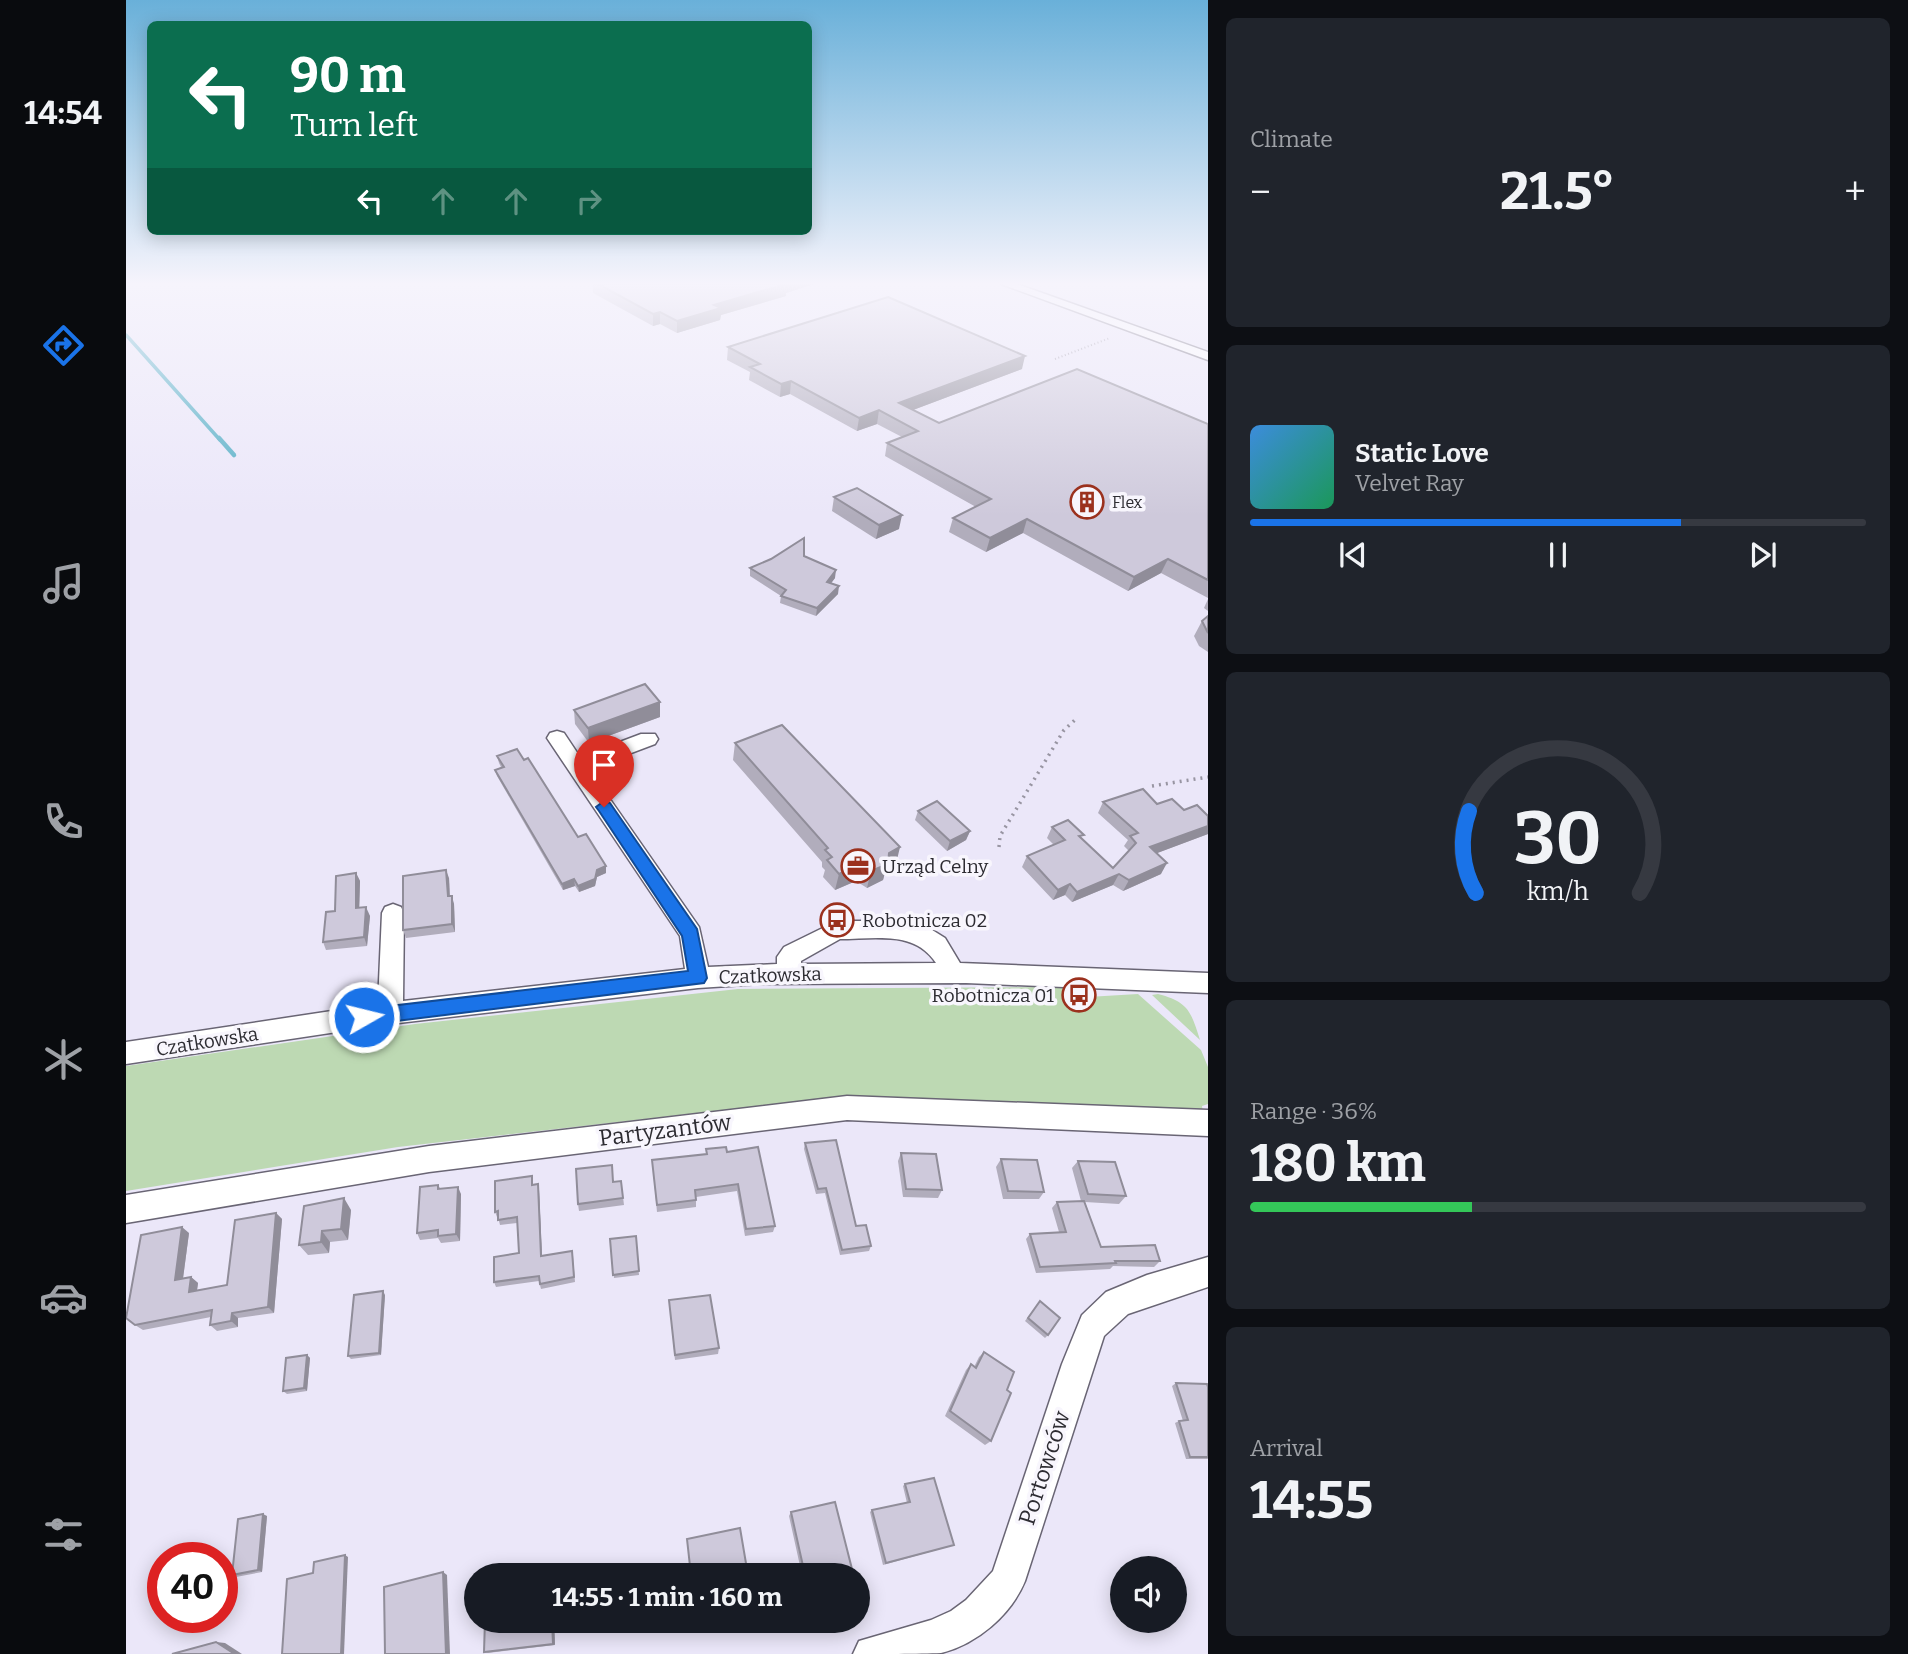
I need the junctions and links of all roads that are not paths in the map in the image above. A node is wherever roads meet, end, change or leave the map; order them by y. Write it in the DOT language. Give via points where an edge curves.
graph roads {
  1 [pos="557,738"];
  2 [pos="648,739"];
  3 [pos="576,766"];
  4 [pos="393,913"];
  5 [pos="951,972"];
  6 [pos="789,974"];
  7 [pos="698,978"];
  8 [pos="1206,987"];
  9 [pos="390,1013"];
  10 [pos="126,1053"];
  11 [pos="1208,1124"];
  12 [pos="126,1209"];
  13 [pos="1208,1272"];
  14 [pos="872,1654"];
  1 -- 3 [label="street"];
  2 -- 3 [label="street"];
  3 -- 7 [label="street" via="691,934"];
  4 -- 9 [label="street"];
  5 -- 6 [label="street, Czatkowska"];
  5 -- 6 [label="street" via="937,945 913,930 837,930 792,954"];
  5 -- 8 [label="street, Czatkowska"];
  6 -- 7 [label="street, Czatkowska"];
  7 -- 9 [label="street, Czatkowska"];
  9 -- 10 [label="street, Czatkowska"];
  11 -- 12 [label="street, Partyzantów" via="846,1108 429,1159"];
  13 -- 14 [label="street, Portowców" via="1118,1303 1093,1326 1007,1581 992,1604 976,1619 948,1632"];
}
